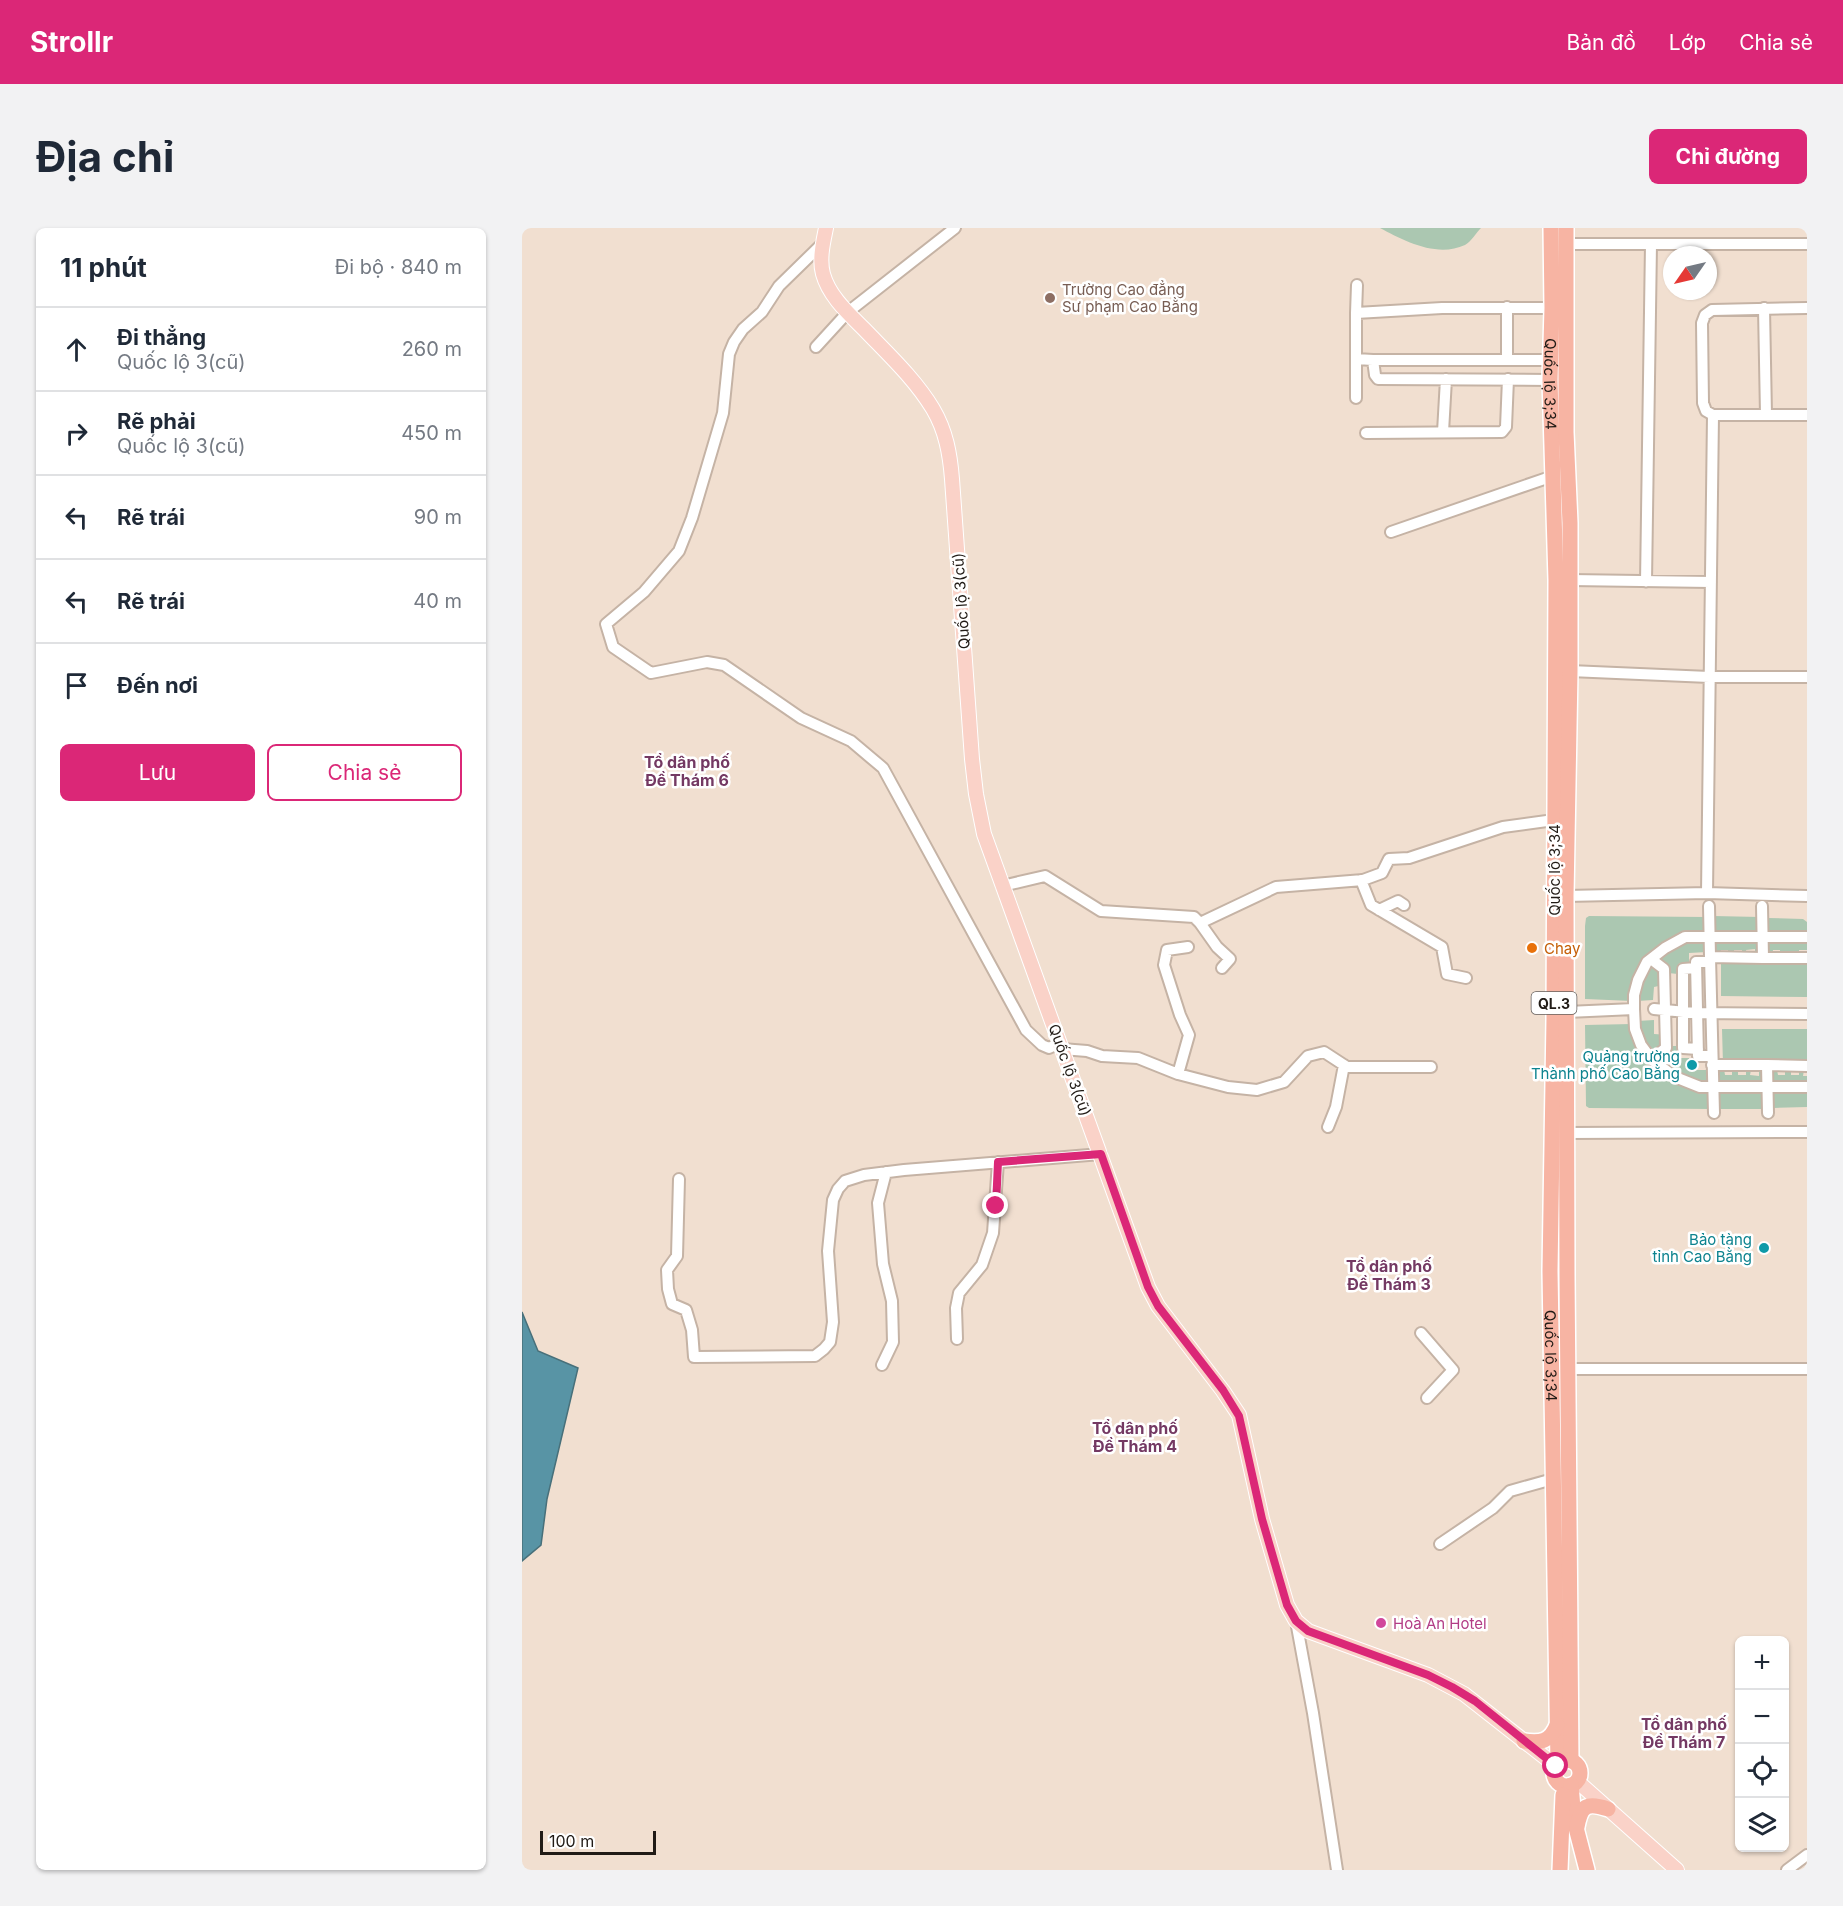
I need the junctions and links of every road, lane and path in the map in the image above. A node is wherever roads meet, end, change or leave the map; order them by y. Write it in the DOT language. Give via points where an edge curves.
graph roads {
  1 [pos="826,228"];
  2 [pos="955,228"];
  3 [pos="1566,228"];
  4 [pos="1556,238"];
  5 [pos="822,244"];
  6 [pos="1651,244"];
  7 [pos="1807,244"];
  8 [pos="1356,285"];
  9 [pos="1507,307"];
  10 [pos="1552,308"];
  11 [pos="1764,308"];
  12 [pos="1807,308"];
  13 [pos="848,312"];
  14 [pos="1356,313"];
  15 [pos="816,347"];
  16 [pos="1430,358"];
  17 [pos="1459,358"];
  18 [pos="1356,359"];
  19 [pos="1506,359"];
  20 [pos="1373,360"];
  21 [pos="1550,360"];
  22 [pos="1432,379"];
  23 [pos="1446,379"];
  24 [pos="1459,379"];
  25 [pos="1509,379"];
  26 [pos="1550,380"];
  27 [pos="1356,398"];
  28 [pos="1713,415"];
  29 [pos="1766,415"];
  30 [pos="1807,416"];
  31 [pos="1443,432"];
  32 [pos="1366,434"];
  33 [pos="1560,475"];
  34 [pos="1391,532"];
  35 [pos="1570,580"];
  36 [pos="1646,582"];
  37 [pos="1711,582"];
  38 [pos="1555,656"];
  39 [pos="1570,671"];
  40 [pos="1709,677"];
  41 [pos="1807,677"];
  42 [pos="1554,820"];
  43 [pos="1361,880"];
  44 [pos="1002,886"];
  45 [pos="1707,893"];
  46 [pos="1560,896"];
  47 [pos="1807,896"];
  48 [pos="1404,905"];
  49 [pos="1709,906"];
  50 [pos="1762,906"];
  51 [pos="1379,910"];
  52 [pos="1200,923"];
  53 [pos="1711,936"];
  54 [pos="1763,937"];
  55 [pos="1807,937"];
  56 [pos="1188,947"];
  57 [pos="1763,958"];
  58 [pos="1807,958"];
  59 [pos="1651,959"];
  60 [pos="1710,959"];
  61 [pos="1222,968"];
  62 [pos="1696,968"];
  63 [pos="1466,978"];
  64 [pos="1634,1009"];
  65 [pos="1654,1009"];
  66 [pos="1665,1010"];
  67 [pos="1567,1012"];
  68 [pos="1683,1012"];
  69 [pos="1697,1012"];
  70 [pos="1711,1012"];
  71 [pos="1807,1014"];
  72 [pos="1061,1046"];
  73 [pos="1698,1049"];
  74 [pos="1652,1059"];
  75 [pos="1712,1060"];
  76 [pos="1344,1065"];
  77 [pos="1767,1065"];
  78 [pos="1807,1066"];
  79 [pos="1431,1067"];
  80 [pos="1178,1074"];
  81 [pos="1713,1087"];
  82 [pos="1767,1087"];
  83 [pos="1807,1087"];
  84 [pos="1714,1113"];
  85 [pos="1768,1113"];
  86 [pos="1328,1127"];
  87 [pos="1807,1132"];
  88 [pos="1560,1133"];
  89 [pos="1101,1154"];
  90 [pos="998,1162"];
  91 [pos="886,1172"];
  92 [pos="680,1179"];
  93 [pos="1550,1275"];
  94 [pos="1567,1275"];
  95 [pos="1421,1333"];
  96 [pos="957,1339"];
  97 [pos="882,1365"];
  98 [pos="1567,1369"];
  99 [pos="1807,1369"];
  100 [pos="1427,1398"];
  101 [pos="1553,1479"];
  102 [pos="1440,1544"];
  103 [pos="1296,1621"];
  104 [pos="1557,1725"];
  105 [pos="1524,1741"];
  106 [pos="1562,1764"];
  107 [pos="1571,1784"];
  108 [pos="1608,1809"];
  109 [pos="1576,1830"];
  110 [pos="1807,1855"];
  111 [pos="1337,1870"];
  112 [pos="1560,1870"];
  113 [pos="1587,1870"];
  114 [pos="1677,1870"];
  115 [pos="1787,1870"];
  1 -- 5 [label="main road, Quốc lộ 3(cũ)"];
  2 -- 13 [label="street"];
  3 -- 4 [label="highway, Quốc lộ 3;34 / QL.3"];
  4 -- 6 [label="street"];
  4 -- 10 [label="highway, Quốc lộ 3;34 / QL.3"];
  4 -- 33 [label="highway, Quốc lộ 3;34 / QL.3" via="1566,432"];
  5 -- 13 [label="main road, Quốc lộ 3(cũ)" via="825,280"];
  5 -- 72 [label="street" via="779,286 762,312 734,342 729,354 723,413 679,551 644,592 606,624 613,646 651,673 707,662 724,665 801,718 851,741 882,768 1026,1030 1042,1045"];
  6 -- 7 [label="street"];
  6 -- 36 [label="street"];
  8 -- 14 [label="street"];
  9 -- 10 [label="street"];
  9 -- 14 [label="street"];
  9 -- 19 [label="street"];
  10 -- 21 [label="highway, Quốc lộ 3;34 / QL.3"];
  11 -- 12 [label="street"];
  11 -- 28 [label="street" via="1712,310 1702,318 1703,404"];
  11 -- 29 [label="street"];
  13 -- 15 [label="street"];
  13 -- 44 [label="main road, Quốc lộ 3(cũ)" via="911,379 933,409 947,440 976,794 984,834"];
  14 -- 18 [label="street"];
  16 -- 17 [label="street"];
  16 -- 20 [label="street"];
  16 -- 22 [label="street"];
  17 -- 19 [label="street"];
  17 -- 24 [label="street"];
  18 -- 20 [label="street"];
  18 -- 27 [label="street"];
  19 -- 21 [label="street"];
  20 -- 22 [label="street" via="1378,380"];
  21 -- 26 [label="highway, Quốc lộ 3;34 / QL.3"];
  22 -- 23 [label="street"];
  23 -- 24 [label="street"];
  23 -- 31 [label="street"];
  24 -- 25 [label="street"];
  25 -- 26 [label="street"];
  25 -- 31 [label="street" via="1504,431"];
  26 -- 33 [label="highway, Quốc lộ 3;34 / QL.3"];
  28 -- 29 [label="street"];
  28 -- 37 [label="street"];
  29 -- 30 [label="street"];
  31 -- 32 [label="street"];
  33 -- 34 [label="street"];
  33 -- 35 [label="highway, Quốc lộ 3;34 / QL.3"];
  33 -- 38 [label="highway, Quốc lộ 3;34 / QL.3"];
  35 -- 36 [label="street"];
  35 -- 39 [label="highway, Quốc lộ 3;34 / QL.3"];
  36 -- 37 [label="street"];
  37 -- 40 [label="street"];
  38 -- 39 [label="highway"];
  38 -- 42 [label="highway, Quốc lộ 3;34 / QL.3"];
  39 -- 40 [label="street"];
  39 -- 46 [label="highway, Quốc lộ 3;34 / QL.3"];
  40 -- 41 [label="street"];
  40 -- 45 [label="street"];
  42 -- 43 [label="street" via="1503,827 1409,858 1389,859 1382,873"];
  42 -- 46 [label="highway, Quốc lộ 3;34 / QL.3"];
  43 -- 51 [label="street" via="1371,905"];
  43 -- 52 [label="street" via="1276,887"];
  44 -- 52 [label="street" via="1045,876 1101,911 1194,917"];
  44 -- 72 [label="main road, Quốc lộ 3(cũ)"];
  45 -- 46 [label="street"];
  45 -- 47 [label="street"];
  46 -- 67 [label="highway, Quốc lộ 3;34 / QL.3"];
  46 -- 88 [label="highway, Quốc lộ 3;34 / QL.3"];
  48 -- 51 [label="street" via="1398,901"];
  49 -- 53 [label="street"];
  50 -- 54 [label="street"];
  51 -- 63 [label="street" via="1442,947 1447,975"];
  52 -- 61 [label="street" via="1230,958"];
  53 -- 54 [label="street"];
  53 -- 59 [label="street" via="1685,937"];
  53 -- 60 [label="street"];
  54 -- 55 [label="street"];
  54 -- 57 [label="street"];
  56 -- 80 [label="street" via="1167,950 1164,965 1189,1035"];
  57 -- 58 [label="street"];
  57 -- 60 [label="street"];
  59 -- 64 [label="street" via="1638,980"];
  59 -- 66 [label="street" via="1664,969"];
  60 -- 62 [label="street" via="1696,963"];
  60 -- 70 [label="street"];
  62 -- 68 [label="street" via="1683,969"];
  62 -- 69 [label="street"];
  64 -- 67 [label="street"];
  64 -- 74 [label="street" via="1635,1029"];
  65 -- 66 [label="street"];
  66 -- 68 [label="street"];
  66 -- 74 [label="street" via="1666,1048"];
  67 -- 88 [label="highway, Quốc lộ 3;34 / QL.3"];
  68 -- 69 [label="street"];
  68 -- 73 [label="street" via="1683,1048"];
  69 -- 70 [label="street"];
  69 -- 73 [label="street"];
  70 -- 71 [label="street"];
  70 -- 75 [label="street"];
  72 -- 80 [label="street" via="1102,1056 1138,1058"];
  72 -- 89 [label="main road, Quốc lộ 3(cũ)"];
  73 -- 75 [label="street" via="1698,1056"];
  74 -- 81 [label="street" via="1675,1077 1700,1087"];
  75 -- 77 [label="street"];
  75 -- 81 [label="street"];
  76 -- 79 [label="street"];
  76 -- 80 [label="street" via="1324,1052 1308,1056 1284,1082 1257,1090"];
  76 -- 86 [label="street"];
  77 -- 78 [label="street"];
  77 -- 82 [label="street"];
  81 -- 82 [label="street"];
  81 -- 84 [label="street"];
  82 -- 83 [label="street"];
  82 -- 85 [label="street"];
  87 -- 88 [label="street"];
  88 -- 93 [label="highway, Quốc lộ 3;34 / QL.3"];
  88 -- 94 [label="highway, Quốc lộ 3;34 / QL.3"];
  89 -- 90 [label="street"];
  89 -- 103 [label="main road, Quốc lộ 3(cũ)" via="1158,1306 1239,1416 1262,1519 1287,1605"];
  90 -- 91 [label="street"];
  90 -- 96 [label="street" via="993,1233 982,1265 959,1293"];
  91 -- 92 [label="street" via="845,1181 833,1200 828,1251 833,1322 830,1342 815,1356 694,1357 686,1310 672,1304 668,1289 667,1270 677,1256"];
  91 -- 97 [label="street" via="878,1203 892,1300 893,1342"];
  93 -- 94 [label="highway"];
  93 -- 101 [label="highway, Quốc lộ 3;34 / QL.3"];
  94 -- 98 [label="highway, Quốc lộ 3;34 / QL.3"];
  95 -- 100 [label="street" via="1453,1370"];
  98 -- 99 [label="street"];
  98 -- 106 [label="highway, Quốc lộ 3;34 / QL.3"];
  101 -- 102 [label="street" via="1510,1491"];
  101 -- 104 [label="highway, Quốc lộ 3;34 / QL.3"];
  103 -- 105 [label="main road" via="1308,1631 1452,1687"];
  103 -- 111 [label="street"];
  104 -- 105 [label="highway" via="1546,1740"];
  104 -- 106 [label="highway, Quốc lộ 3;34 / QL.3"];
  105 -- 106 [label="main road"];
  106 -- 107 [label="highway" via="1554,1773 1556,1780"];
  106 -- 107 [label="highway" via="1577,1765 1580,1771"];
  107 -- 108 [label="main road"];
  107 -- 109 [label="highway"];
  107 -- 112 [label="highway"];
  108 -- 109 [label="highway" via="1588,1805 1580,1812"];
  108 -- 114 [label="main road"];
  109 -- 113 [label="highway"];
  110 -- 115 [label="street"];
}
